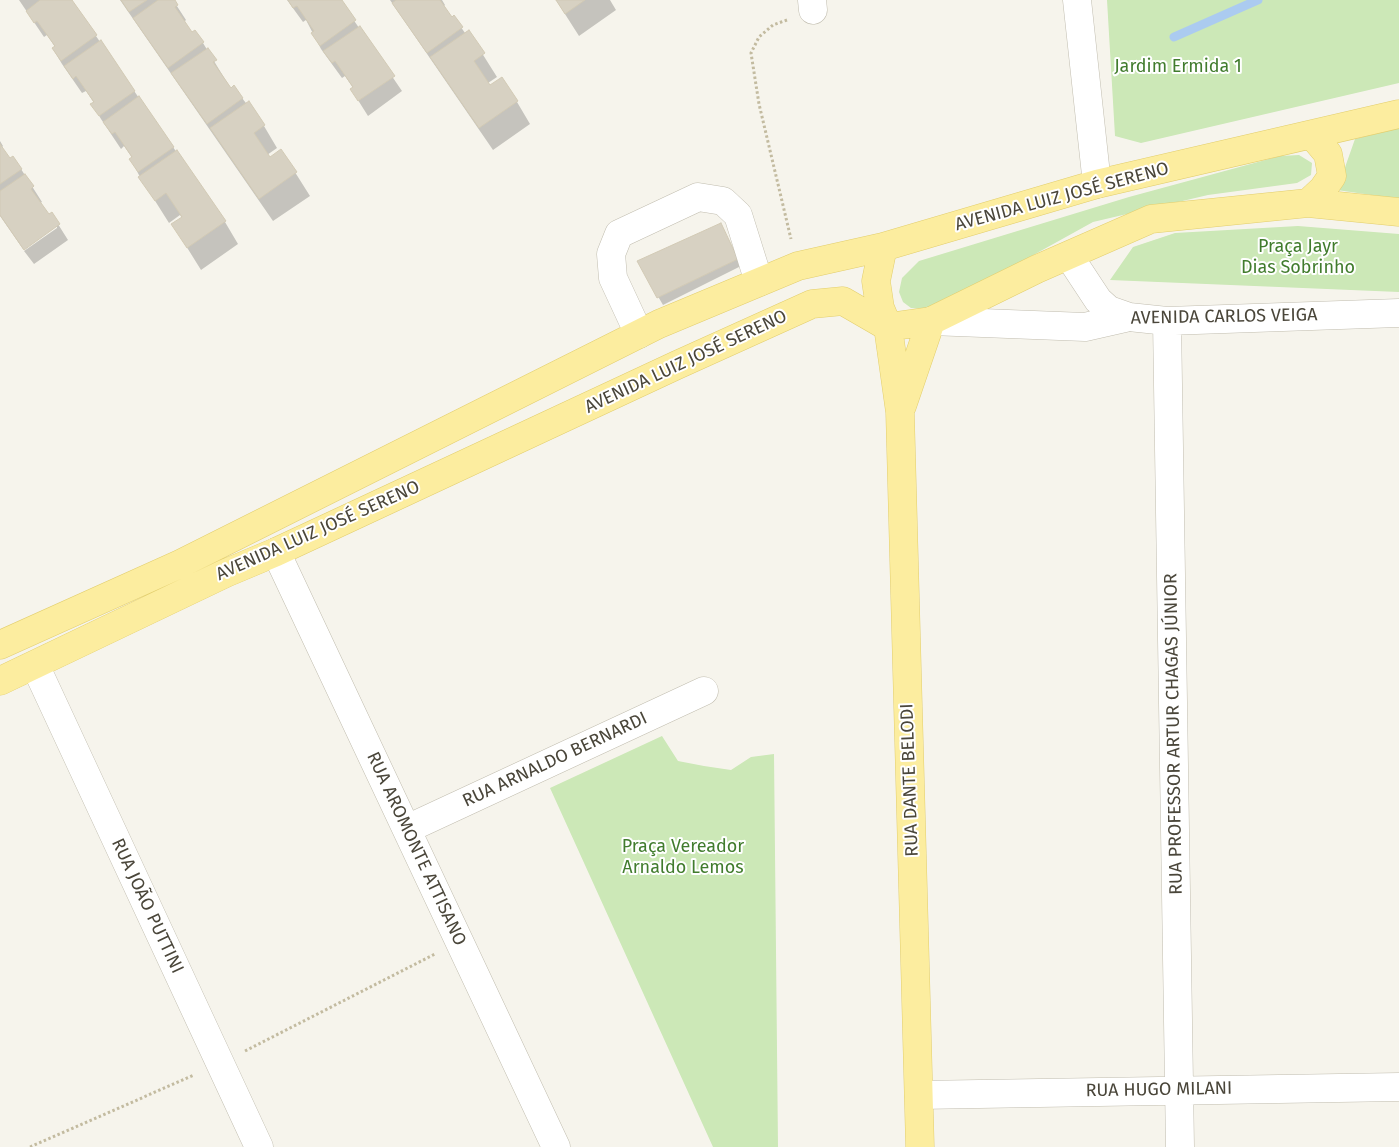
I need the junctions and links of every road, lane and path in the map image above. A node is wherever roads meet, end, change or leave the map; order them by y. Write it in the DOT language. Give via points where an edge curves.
graph roads {
  1 [pos="1077,0"];
  2 [pos="812,5"];
  3 [pos="1399,114"];
  4 [pos="1366,121"];
  5 [pos="1399,122"];
  6 [pos="1312,135"];
  7 [pos="1097,184"];
  8 [pos="1308,203"];
  9 [pos="1399,212"];
  10 [pos="883,247"];
  11 [pos="1069,256"];
  12 [pos="798,266"];
  13 [pos="758,282"];
  14 [pos="1399,313"];
  15 [pos="1129,317"];
  16 [pos="931,321"];
  17 [pos="1167,321"];
  18 [pos="888,327"];
  19 [pos="649,329"];
  20 [pos="677,365"];
  21 [pos="900,412"];
  22 [pos="276,552"];
  23 [pos="0,645"];
  24 [pos="35,665"];
  25 [pos="0,681"];
  26 [pos="704,691"];
  27 [pos="407,829"];
  28 [pos="460,941"];
  29 [pos="220,1063"];
  30 [pos="1399,1087"];
  31 [pos="1179,1089"];
  32 [pos="919,1095"];
  33 [pos="30,1147"];
  34 [pos="259,1147"];
  35 [pos="556,1147"];
  36 [pos="920,1147"];
  37 [pos="1180,1147"];
  1 -- 7 [label="street"];
  2 -- 12 [label="path" via="773,25 759,37 751,53 759,104"];
  3 -- 4 [label="main road, AVENIDA LUIZ JOSÉ SERENO"];
  4 -- 5 [label="street"];
  4 -- 6 [label="main road, AVENIDA LUIZ JOSÉ SERENO"];
  6 -- 7 [label="main road, AVENIDA LUIZ JOSÉ SERENO"];
  6 -- 8 [label="main road" via="1328,154 1332,176"];
  7 -- 10 [label="main road, AVENIDA LUIZ JOSÉ SERENO"];
  8 -- 9 [label="main road"];
  8 -- 11 [label="main road" via="1151,219"];
  10 -- 12 [label="main road, AVENIDA LUIZ JOSÉ SERENO"];
  10 -- 18 [label="main road" via="876,281 880,308"];
  11 -- 15 [label="street" via="1098,300 1109,310"];
  11 -- 16 [label="main road"];
  12 -- 13 [label="main road, AVENIDA LUIZ JOSÉ SERENO"];
  13 -- 19 [label="main road, AVENIDA LUIZ JOSÉ SERENO"];
  13 -- 19 [label="street" via="738,216 723,201 698,197 619,234 610,254 614,278"];
  14 -- 17 [label="street, AVENIDA CARLOS VEIGA"];
  15 -- 16 [label="street, AVENIDA CARLOS VEIGA" via="1085,327"];
  15 -- 17 [label="street, AVENIDA CARLOS VEIGA"];
  16 -- 18 [label="main road"];
  16 -- 21 [label="main road"];
  17 -- 31 [label="street, RUA PROFESSOR ARTUR CHAGAS JÚNIOR"];
  18 -- 20 [label="main road, AVENIDA LUIZ JOSÉ SERENO" via="843,301 812,304"];
  18 -- 21 [label="main road"];
  19 -- 20 [label="main road"];
  19 -- 23 [label="main road, AVENIDA LUIZ JOSÉ SERENO" via="180,564"];
  20 -- 22 [label="main road, AVENIDA LUIZ JOSÉ SERENO"];
  21 -- 32 [label="main road, RUA DANTE BELODI"];
  22 -- 24 [label="main road, AVENIDA LUIZ JOSÉ SERENO"];
  22 -- 27 [label="street, RUA AROMONTE ATTISANO"];
  24 -- 25 [label="main road, AVENIDA LUIZ JOSÉ SERENO"];
  24 -- 29 [label="street, RUA JOÃO PUTTINI"];
  26 -- 27 [label="street, RUA ARNALDO BERNARDI"];
  27 -- 28 [label="street, RUA AROMONTE ATTISANO"];
  28 -- 29 [label="path"];
  28 -- 35 [label="street, RUA AROMONTE ATTISANO"];
  29 -- 33 [label="path"];
  29 -- 34 [label="street, RUA JOÃO PUTTINI"];
  30 -- 31 [label="street, RUA HUGO MILANI"];
  31 -- 32 [label="street, RUA HUGO MILANI"];
  31 -- 37 [label="street, RUA PROFESSOR ARTUR CHAGAS JÚNIOR"];
  32 -- 36 [label="main road, RUA DANTE BELODI"];
}
